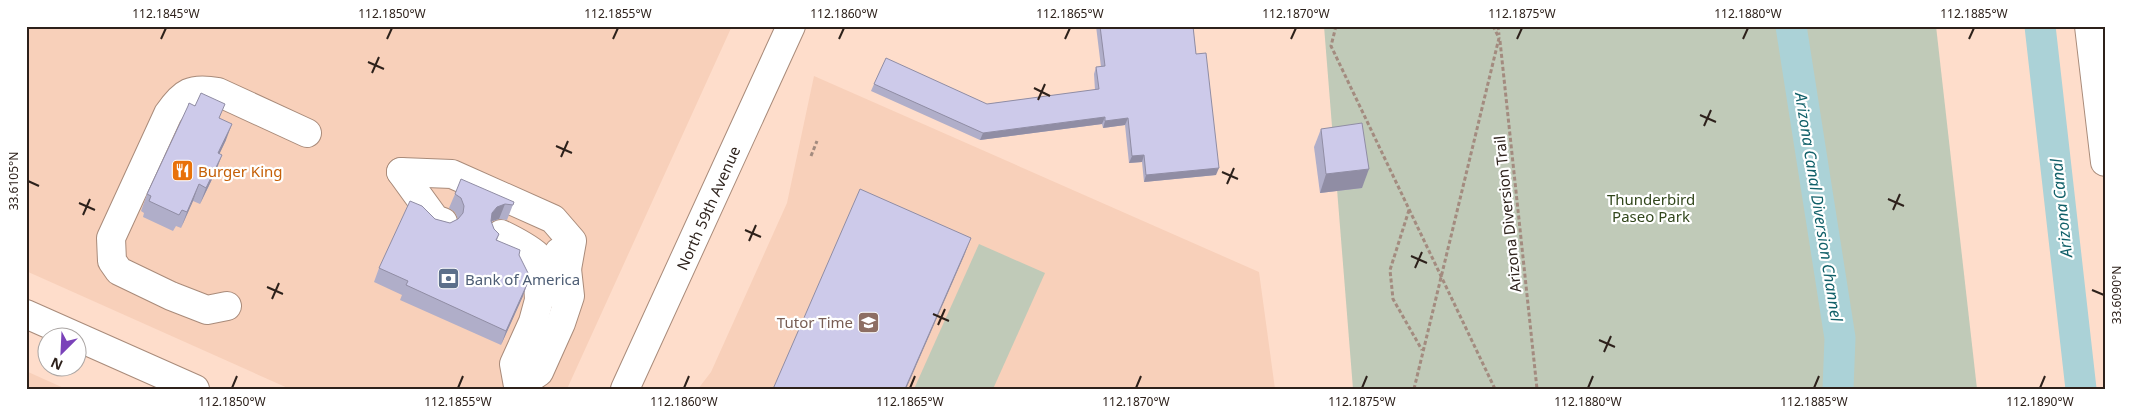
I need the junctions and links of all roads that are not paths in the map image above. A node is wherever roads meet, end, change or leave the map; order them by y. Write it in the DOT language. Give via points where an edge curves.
graph roads {
  1 [pos="791,26"];
  2 [pos="2089,26"];
  3 [pos="307,133"];
  4 [pos="2105,162"];
  5 [pos="449,209"];
  6 [pos="568,269"];
  7 [pos="227,306"];
  8 [pos="26,314"];
  9 [pos="195,389"];
  10 [pos="625,389"];
  1 -- 10 [label="main road, North 59th Avenue"];
  2 -- 4 [label="main road"];
  3 -- 7 [label="main road" via="218,92 207,90 196,89 187,93 179,98 168,114 111,238 112,261 119,271 206,310"];
  5 -- 6 [label="main road" via="402,172 452,174 553,219 572,241"];
  6 -- 6 [label="main road" via="558,251 540,232 501,233 511,253 527,265 538,282 537,308 514,364 518,386 539,372 561,324 570,296"];
  8 -- 9 [label="main road"];
}
